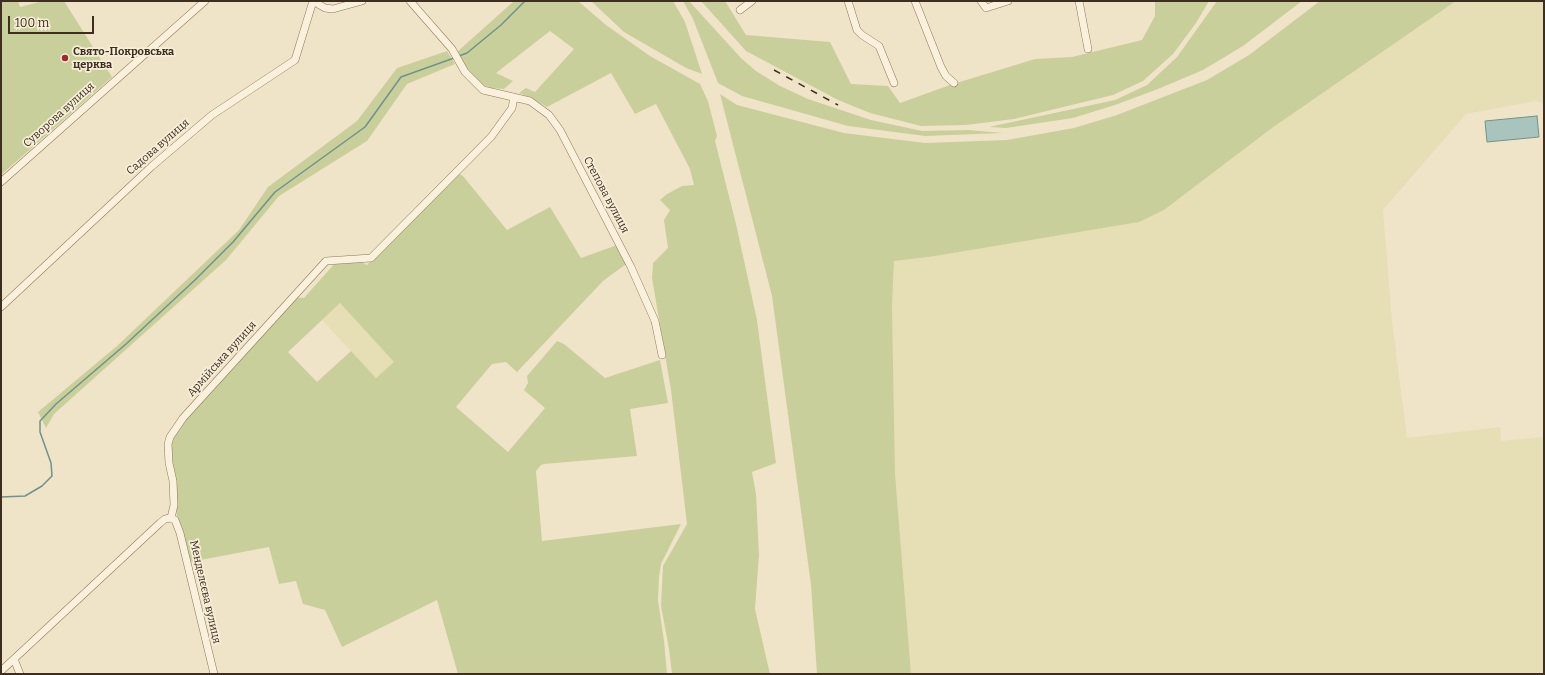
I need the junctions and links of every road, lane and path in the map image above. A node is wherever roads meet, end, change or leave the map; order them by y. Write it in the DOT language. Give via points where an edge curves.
graph roads {
  1 [pos="205,1"];
  2 [pos="313,1"];
  3 [pos="362,1"];
  4 [pos="410,1"];
  5 [pos="752,1"];
  6 [pos="848,1"];
  7 [pos="916,1"];
  8 [pos="981,1"];
  9 [pos="1008,1"];
  10 [pos="1078,1"];
  11 [pos="740,10"];
  12 [pos="1088,49"];
  13 [pos="954,83"];
  14 [pos="894,84"];
  15 [pos="514,97"];
  16 [pos="1,182"];
  17 [pos="1,307"];
  18 [pos="662,355"];
  19 [pos="171,518"];
  20 [pos="14,659"];
  21 [pos="1,671"];
  22 [pos="20,674"];
  23 [pos="214,674"];
  1 -- 16 [label="street, Суворова вулиця"];
  2 -- 3 [label="street" via="325,8 333,9"];
  2 -- 17 [label="street, Садова вулиця" via="295,60 212,115 151,167"];
  4 -- 15 [label="street, Степова вулиця" via="452,49 465,72 483,90"];
  5 -- 11 [label="street"];
  6 -- 14 [label="street" via="857,30 879,46"];
  7 -- 13 [label="street" via="941,67"];
  8 -- 9 [label="street" via="986,8"];
  10 -- 12 [label="street"];
  15 -- 18 [label="street, Степова вулиця" via="530,100 549,115 560,130 631,267 655,321"];
  15 -- 19 [label="street, Армійська вулиця" via="512,108 491,137 371,258 326,261 183,418 168,444 174,505"];
  19 -- 20 [label="street" via="160,523"];
  19 -- 23 [label="street, Менделєєва вулиця" via="176,520 180,533"];
  20 -- 21 [label="street"];
  20 -- 22 [label="street"];
}
